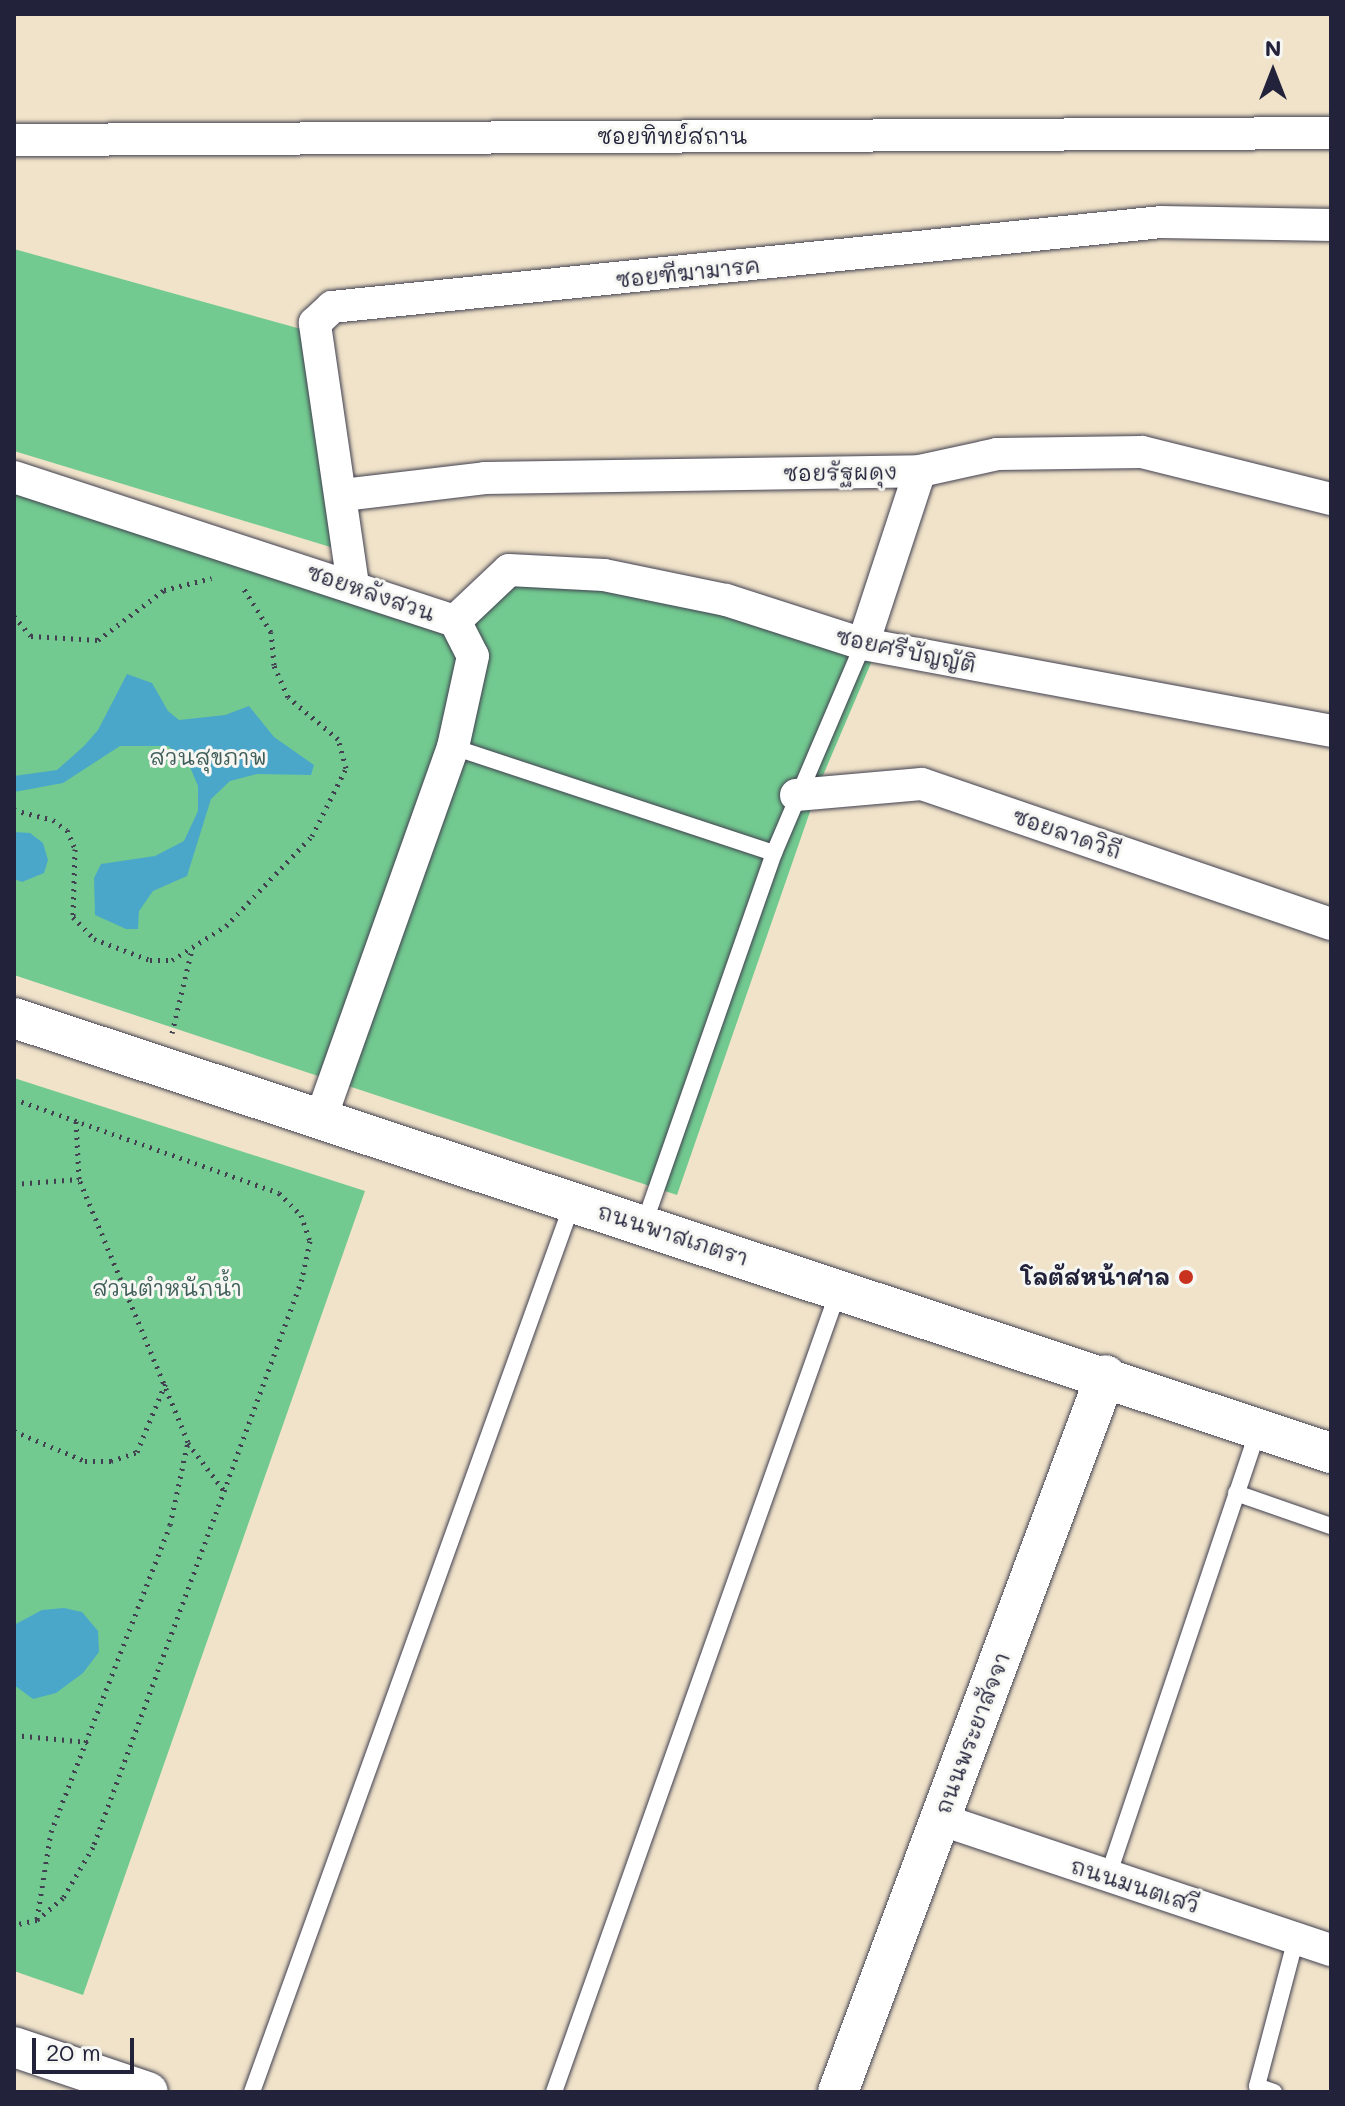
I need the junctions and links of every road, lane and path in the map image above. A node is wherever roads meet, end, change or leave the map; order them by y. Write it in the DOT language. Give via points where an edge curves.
graph roads {
  1 [pos="1331,133"];
  2 [pos="14,140"];
  3 [pos="1331,225"];
  4 [pos="920,471"];
  5 [pos="14,477"];
  6 [pos="343,495"];
  7 [pos="1331,499"];
  8 [pos="221,578"];
  9 [pos="231,583"];
  10 [pos="353,585"];
  11 [pos="14,616"];
  12 [pos="455,621"];
  13 [pos="863,644"];
  14 [pos="1331,731"];
  15 [pos="453,747"];
  16 [pos="796,795"];
  17 [pos="14,810"];
  18 [pos="774,853"];
  19 [pos="1331,924"];
  20 [pos="193,948"];
  21 [pos="14,1018"];
  22 [pos="164,1067"];
  23 [pos="14,1099"];
  24 [pos="321,1118"];
  25 [pos="76,1120"];
  26 [pos="79,1179"];
  27 [pos="14,1184"];
  28 [pos="574,1201"];
  29 [pos="644,1224"];
  30 [pos="839,1288"];
  31 [pos="1106,1375"];
  32 [pos="166,1382"];
  33 [pos="1258,1428"];
  34 [pos="14,1431"];
  35 [pos="188,1442"];
  36 [pos="1331,1453"];
  37 [pos="225,1492"];
  38 [pos="1236,1493"];
  39 [pos="1331,1526"];
  40 [pos="14,1735"];
  41 [pos="88,1742"];
  42 [pos="939,1819"];
  43 [pos="1108,1876"];
  44 [pos="37,1920"];
  45 [pos="14,1925"];
  46 [pos="1296,1938"];
  47 [pos="1331,1950"];
  48 [pos="14,2047"];
  49 [pos="148,2092"];
  50 [pos="252,2092"];
  51 [pos="554,2092"];
  52 [pos="838,2092"];
  53 [pos="1274,2092"];
  1 -- 2 [label="street, ซอยทิทย์สถาน"];
  3 -- 6 [label="street, ซอยฑีฆามารค" via="1162,222 332,307 315,323"];
  4 -- 6 [label="street, ซอยรัฐผดุง" via="485,478"];
  4 -- 7 [label="street, ซอยรัฐผดุง" via="997,454 1142,452"];
  4 -- 13 [label="street"];
  5 -- 10 [label="street, ซอยหลังสวน"];
  6 -- 10 [label="street, ซอยฑีฆามารค"];
  8 -- 11 [label="path" via="199,578 164,590 98,640 31,636"];
  9 -- 20 [label="path" via="251,593 271,632 274,665 288,697 338,739 346,768 312,836 226,926"];
  10 -- 12 [label="street, ซอยหลังสวน"];
  12 -- 13 [label="street, ซอยศรีบัญญัติ" via="509,570 604,575 726,600"];
  12 -- 15 [label="street, ซอยหลังสวน" via="473,656"];
  13 -- 14 [label="street, ซอยศรีบัญญัติ"];
  13 -- 16 [label="lane"];
  15 -- 18 [label="lane"];
  15 -- 24 [label="street, ซอยหลังสวน"];
  16 -- 18 [label="lane"];
  16 -- 19 [label="street, ซอยลาดวิถี" via="922,784"];
  17 -- 20 [label="path" via="53,820 67,830 75,849 73,917 94,939 150,960 172,960"];
  18 -- 29 [label="lane"];
  20 -- 22 [label="path"];
  21 -- 22 [label="street, ถนนพาสเภตรา"];
  22 -- 24 [label="street, ถนนพาสเภตรา"];
  23 -- 25 [label="path"];
  24 -- 28 [label="street, ถนนพาสเภตรา"];
  25 -- 26 [label="path"];
  25 -- 37 [label="path" via="279,1193 301,1215 310,1241 302,1279"];
  26 -- 27 [label="path"];
  26 -- 32 [label="path"];
  28 -- 29 [label="street, ถนนพาสเภตรา"];
  28 -- 50 [label="lane"];
  29 -- 30 [label="street, ถนนพาสเภตรา"];
  30 -- 31 [label="street, ถนนพาสเภตรา"];
  30 -- 51 [label="lane"];
  31 -- 33 [label="street, ถนนพาสเภตรา"];
  31 -- 42 [label="street, ถนนพระยาสัจจา"];
  32 -- 34 [label="path" via="137,1452 111,1461 85,1461"];
  32 -- 35 [label="path"];
  33 -- 36 [label="street, ถนนพาสเภตรา"];
  33 -- 38 [label="lane"];
  35 -- 37 [label="path"];
  35 -- 41 [label="path" via="170,1525"];
  37 -- 44 [label="path" via="93,1847 63,1898"];
  38 -- 39 [label="lane"];
  38 -- 43 [label="lane"];
  40 -- 41 [label="path"];
  41 -- 44 [label="path" via="51,1832"];
  42 -- 43 [label="street, ถนนมนตเสวี"];
  42 -- 52 [label="street, ถนนพระยาสัจจา"];
  43 -- 46 [label="street, ถนนมนตเสวี"];
  44 -- 45 [label="path"];
  46 -- 47 [label="street, ถนนมนตเสวี"];
  46 -- 53 [label="lane" via="1257,2086"];
  48 -- 49 [label="street"];
}
